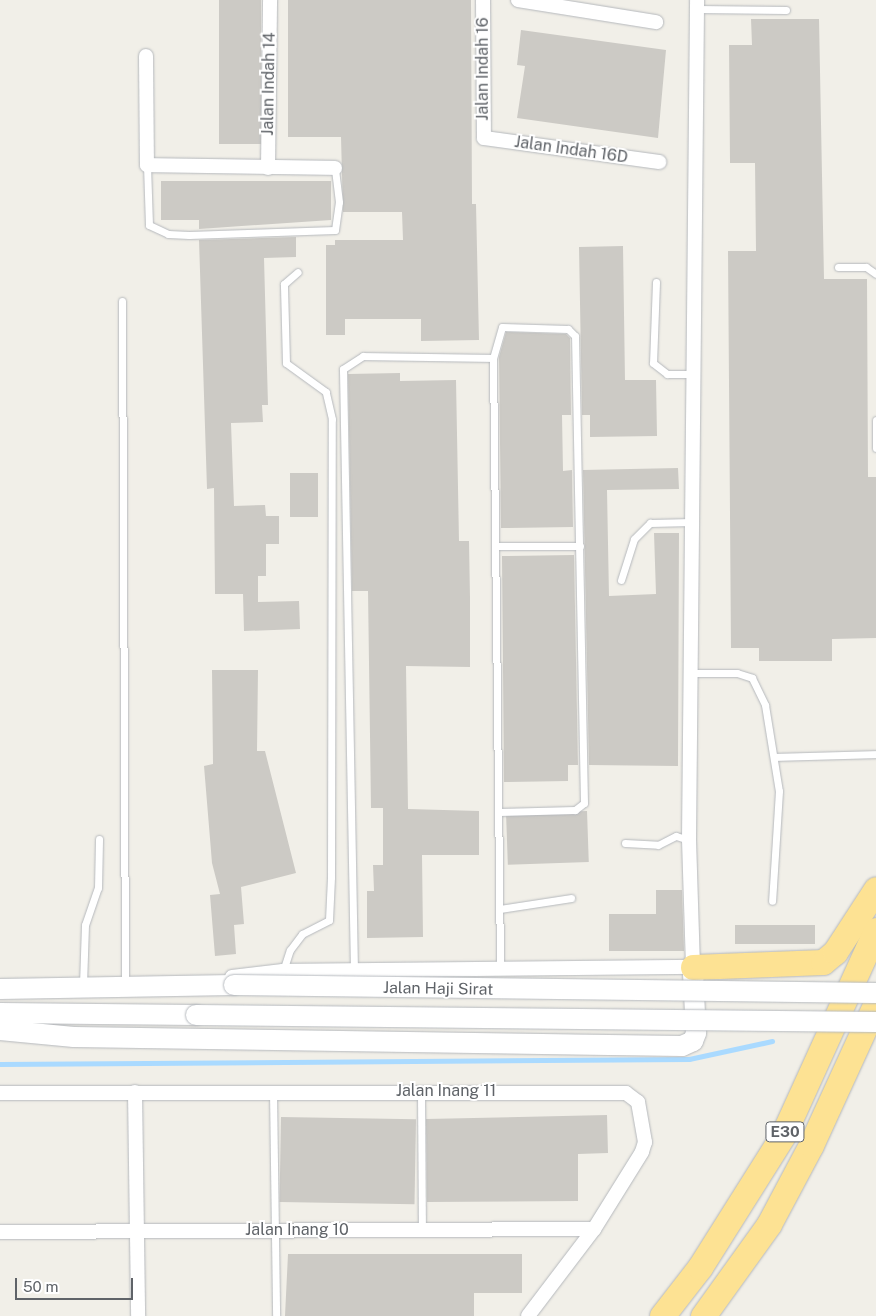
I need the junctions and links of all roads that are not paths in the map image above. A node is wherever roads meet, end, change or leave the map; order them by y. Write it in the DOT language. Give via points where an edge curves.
graph roads {
  1 [pos="270,0"];
  2 [pos="483,0"];
  3 [pos="518,0"];
  4 [pos="697,4"];
  5 [pos="786,10"];
  6 [pos="656,22"];
  7 [pos="146,56"];
  8 [pos="484,138"];
  9 [pos="659,162"];
  10 [pos="148,165"];
  11 [pos="268,168"];
  12 [pos="335,168"];
  13 [pos="838,267"];
  14 [pos="298,272"];
  15 [pos="876,274"];
  16 [pos="656,282"];
  17 [pos="122,301"];
  18 [pos="493,358"];
  19 [pos="693,374"];
  20 [pos="876,420"];
  21 [pos="876,448"];
  22 [pos="692,522"];
  23 [pos="497,546"];
  24 [pos="580,546"];
  25 [pos="622,580"];
  26 [pos="692,673"];
  27 [pos="876,754"];
  28 [pos="776,757"];
  29 [pos="499,812"];
  30 [pos="99,839"];
  31 [pos="689,840"];
  32 [pos="625,843"];
  33 [pos="876,889"];
  34 [pos="571,898"];
  35 [pos="772,900"];
  36 [pos="500,909"];
  37 [pos="876,930"];
  38 [pos="693,967"];
  39 [pos="500,970"];
  40 [pos="283,971"];
  41 [pos="354,971"];
  42 [pos="125,986"];
  43 [pos="147,987"];
  44 [pos="84,988"];
  45 [pos="0,989"];
  46 [pos="876,993"];
  47 [pos="876,1003"];
  48 [pos="0,1013"];
  49 [pos="876,1022"];
  50 [pos="0,1030"];
  51 [pos="421,1091"];
  52 [pos="135,1092"];
  53 [pos="273,1092"];
  54 [pos="0,1093"];
  55 [pos="594,1229"];
  56 [pos="275,1230"];
  57 [pos="422,1230"];
  58 [pos="138,1231"];
  59 [pos="0,1232"];
  60 [pos="138,1316"];
  61 [pos="276,1316"];
  62 [pos="528,1316"];
  63 [pos="662,1316"];
  64 [pos="703,1316"];
  1 -- 11 [label="street, Jalan Indah 14"];
  2 -- 8 [label="street, Jalan Indah 16"];
  3 -- 6 [label="street"];
  4 -- 5 [label="lane"];
  4 -- 19 [label="street"];
  7 -- 10 [label="street"];
  8 -- 9 [label="street, Jalan Indah 16D"];
  10 -- 11 [label="street"];
  10 -- 12 [label="lane" via="149,225 162,232 189,235 335,230 339,202"];
  11 -- 12 [label="street"];
  13 -- 15 [label="lane" via="866,267"];
  14 -- 40 [label="lane" via="284,284 286,362 326,392 332,419 331,877 329,920 302,934 290,950"];
  16 -- 19 [label="lane" via="653,363 667,374"];
  17 -- 42 [label="lane"];
  18 -- 23 [label="lane"];
  18 -- 24 [label="lane" via="502,327 568,329 575,336"];
  18 -- 41 [label="lane" via="363,356 343,369"];
  19 -- 22 [label="street"];
  20 -- 21 [label="lane"];
  22 -- 25 [label="lane" via="650,523 634,539"];
  22 -- 26 [label="street"];
  23 -- 24 [label="lane"];
  23 -- 29 [label="lane"];
  24 -- 29 [label="lane" via="584,803 575,810"];
  26 -- 28 [label="lane" via="737,673 752,678 765,705"];
  26 -- 31 [label="street"];
  27 -- 28 [label="lane"];
  28 -- 35 [label="lane" via="779,791"];
  29 -- 36 [label="lane"];
  30 -- 44 [label="lane" via="98,888 85,925"];
  31 -- 32 [label="lane" via="676,836 658,845"];
  31 -- 38 [label="street"];
  33 -- 38 [label="highway" via="835,952 824,962"];
  34 -- 36 [label="lane"];
  36 -- 39 [label="lane"];
  37 -- 63 [label="highway, E30" via="784,1134 700,1267"];
  38 -- 39 [label="street"];
  38 -- 50 [label="main road" via="696,1033 693,1042 682,1046 74,1037"];
  39 -- 41 [label="street"];
  40 -- 41 [label="street"];
  40 -- 43 [label="street"];
  42 -- 43 [label="main road, Jalan Haji Sirat"];
  42 -- 44 [label="main road, Jalan Haji Sirat"];
  43 -- 46 [label="main road, Jalan Haji Sirat, bridge" via="234,985"];
  44 -- 45 [label="main road, Jalan Haji Sirat"];
  47 -- 64 [label="highway, E30" via="812,1145 769,1224"];
  48 -- 49 [label="main road, Jalan Haji Sirat, bridge"];
  51 -- 53 [label="street, Jalan Inang 11"];
  51 -- 55 [label="street, Jalan Inang 11" via="612,1090 632,1097 638,1102 645,1142"];
  51 -- 57 [label="lane"];
  52 -- 53 [label="street, Jalan Inang 11"];
  52 -- 54 [label="street, Jalan Inang 11"];
  52 -- 58 [label="street"];
  53 -- 56 [label="lane"];
  55 -- 57 [label="street, Jalan Inang 10"];
  55 -- 62 [label="street, Jalan Inang 11"];
  56 -- 57 [label="street, Jalan Inang 10"];
  56 -- 58 [label="street, Jalan Inang 10"];
  56 -- 61 [label="lane"];
  58 -- 59 [label="street, Jalan Inang 10"];
  58 -- 60 [label="street"];
}
